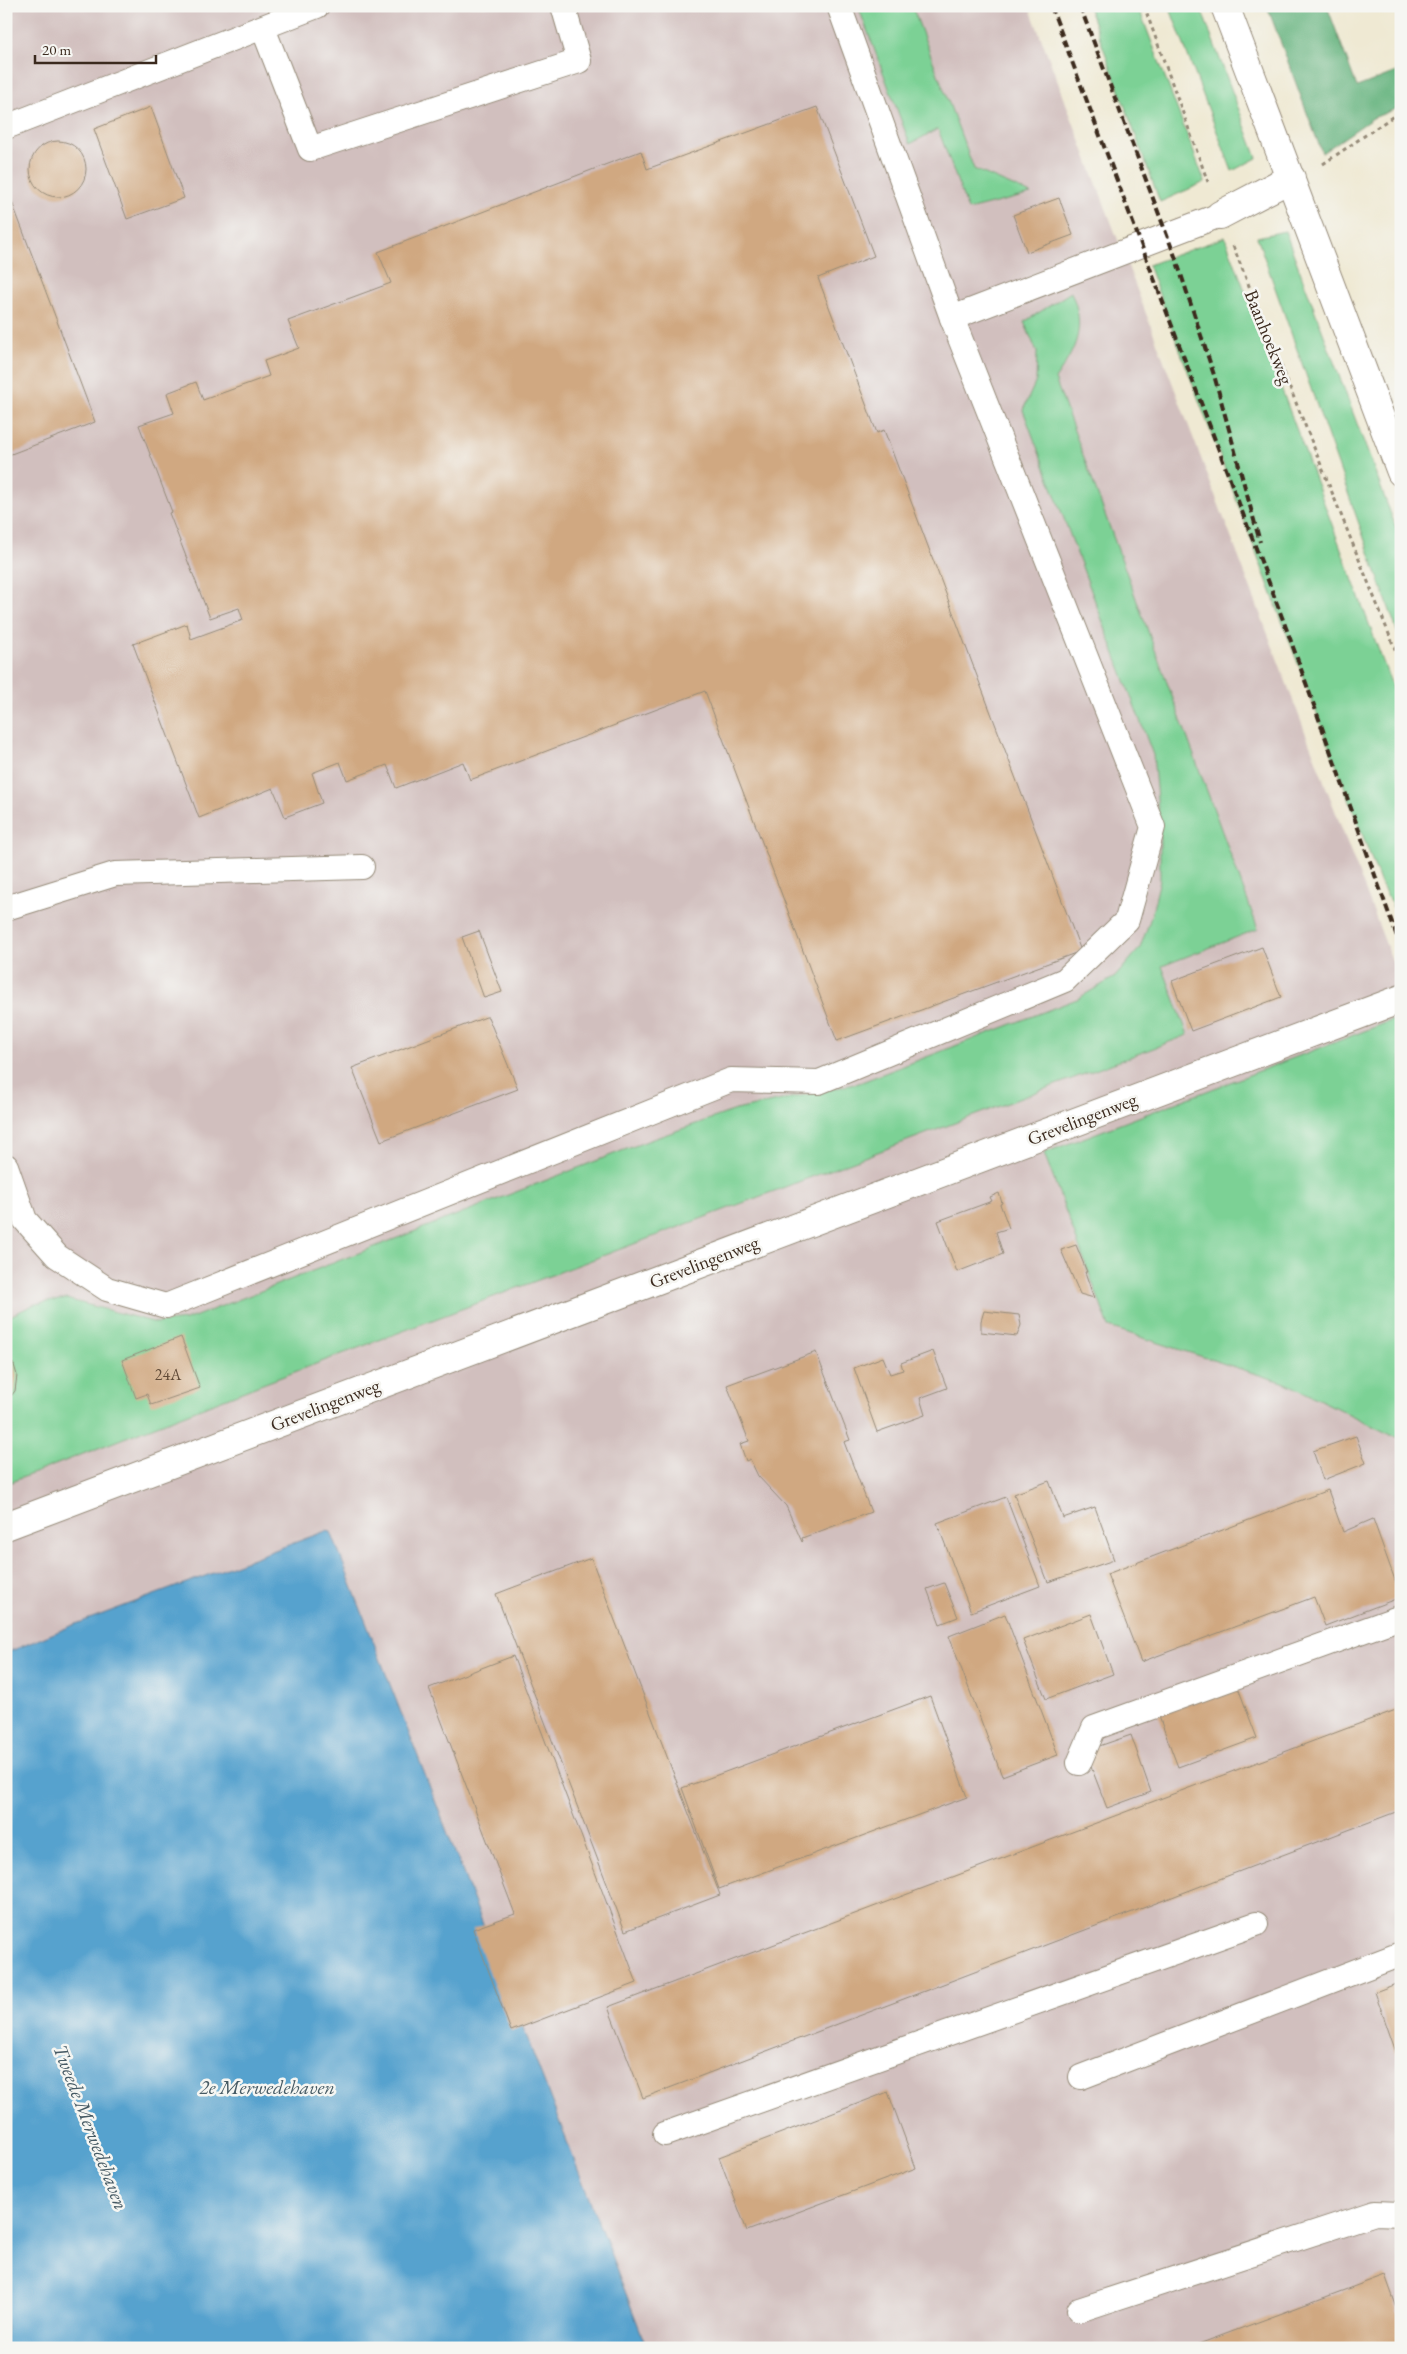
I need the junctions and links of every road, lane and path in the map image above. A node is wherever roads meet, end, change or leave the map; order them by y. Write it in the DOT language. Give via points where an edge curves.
graph roads {
  1 [pos="317,6"];
  2 [pos="564,6"];
  3 [pos="839,6"];
  4 [pos="1144,6"];
  5 [pos="1225,6"];
  6 [pos="263,28"];
  7 [pos="1401,111"];
  8 [pos="6,127"];
  9 [pos="1291,178"];
  10 [pos="1220,215"];
  11 [pos="952,318"];
  12 [pos="1401,472"];
  13 [pos="1401,664"];
  14 [pos="362,867"];
  15 [pos="6,908"];
  16 [pos="1401,999"];
  17 [pos="6,1166"];
  18 [pos="16,1223"];
  19 [pos="6,1526"];
  20 [pos="1401,1617"];
  21 [pos="1079,1763"];
  22 [pos="1256,1924"];
  23 [pos="1401,1954"];
  24 [pos="1081,2077"];
  25 [pos="665,2134"];
  26 [pos="1401,2214"];
  27 [pos="1079,2310"];
  1 -- 6 [label="lane"];
  2 -- 6 [label="lane" via="579,61 310,149"];
  3 -- 11 [label="lane"];
  4 -- 10 [label="path, Baanhoekweg"];
  5 -- 9 [label="street"];
  6 -- 8 [label="lane"];
  7 -- 9 [label="path" via="1330,160"];
  9 -- 10 [label="street"];
  9 -- 12 [label="street"];
  10 -- 11 [label="lane"];
  10 -- 13 [label="path, Baanhoekweg"];
  11 -- 18 [label="lane" via="1153,827 1127,920 1065,980 819,1082 731,1080 166,1306 108,1289 57,1256"];
  14 -- 15 [label="lane" via="115,874"];
  16 -- 19 [label="street, Grevelingenweg"];
  17 -- 18 [label="lane"];
  20 -- 21 [label="lane" via="1094,1728"];
  22 -- 25 [label="lane"];
  23 -- 24 [label="lane"];
  26 -- 27 [label="lane" via="1375,2213"];
}
